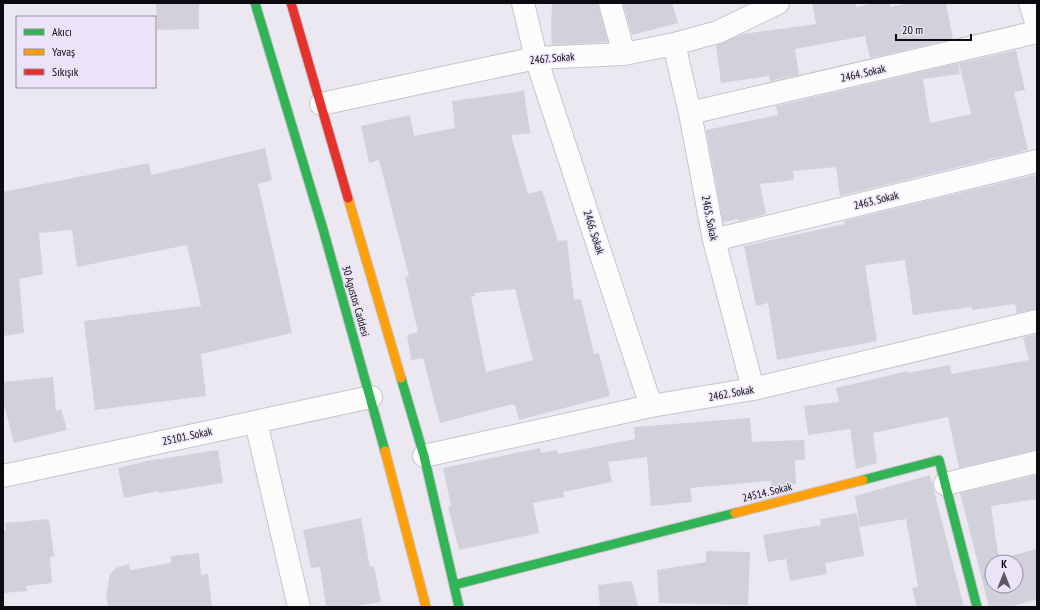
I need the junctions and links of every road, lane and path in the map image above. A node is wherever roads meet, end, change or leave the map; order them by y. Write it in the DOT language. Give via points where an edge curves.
graph roads {
  1 [pos="255,3"];
  2 [pos="291,3"];
  3 [pos="523,3"];
  4 [pos="610,3"];
  5 [pos="778,3"];
  6 [pos="1030,3"];
  7 [pos="1037,25"];
  8 [pos="1037,32"];
  9 [pos="674,44"];
  10 [pos="624,54"];
  11 [pos="536,58"];
  12 [pos="322,104"];
  13 [pos="690,113"];
  14 [pos="1037,161"];
  15 [pos="714,240"];
  16 [pos="1037,321"];
  17 [pos="753,389"];
  18 [pos="371,397"];
  19 [pos="651,406"];
  20 [pos="256,422"];
  21 [pos="424,456"];
  22 [pos="1037,462"];
  23 [pos="3,476"];
  24 [pos="945,484"];
  25 [pos="454,585"];
  26 [pos="299,607"];
  27 [pos="426,607"];
  28 [pos="459,607"];
  29 [pos="977,607"];
  1 -- 18 [label="main road, 30 Agustos Caddesi" via="293,122"];
  2 -- 12 [label="main road, 30 Agustos Caddesi"];
  3 -- 11 [label="street, 2466. Sokak"];
  4 -- 10 [label="street"];
  5 -- 9 [label="street, 2467. Sokak" via="718,32"];
  6 -- 7 [label="street"];
  8 -- 13 [label="street, 2464. Sokak"];
  9 -- 10 [label="street, 2467. Sokak"];
  9 -- 13 [label="street, 2465. Sokak"];
  10 -- 11 [label="street, 2467. Sokak"];
  11 -- 12 [label="street, 2467. Sokak"];
  11 -- 19 [label="street, 2466. Sokak"];
  12 -- 21 [label="main road, 30 Agustos Caddesi"];
  13 -- 15 [label="street, 2465. Sokak"];
  14 -- 15 [label="street, 2463. Sokak"];
  15 -- 17 [label="street, 2465. Sokak"];
  16 -- 17 [label="street, 2462. Sokak"];
  17 -- 19 [label="street, 2462. Sokak"];
  18 -- 20 [label="street, 25101. Sokak"];
  18 -- 27 [label="main road, 30 Agustos Caddesi"];
  19 -- 21 [label="street, 2462. Sokak"];
  20 -- 23 [label="street, 25101. Sokak"];
  20 -- 26 [label="street"];
  21 -- 25 [label="main road, 30 Agustos Caddesi"];
  22 -- 24 [label="street"];
  24 -- 25 [label="main road, 24514. Sokak" via="939,460"];
  24 -- 29 [label="main road, 24514. Sokak"];
  25 -- 28 [label="main road, 30 Agustos Caddesi"];
}
